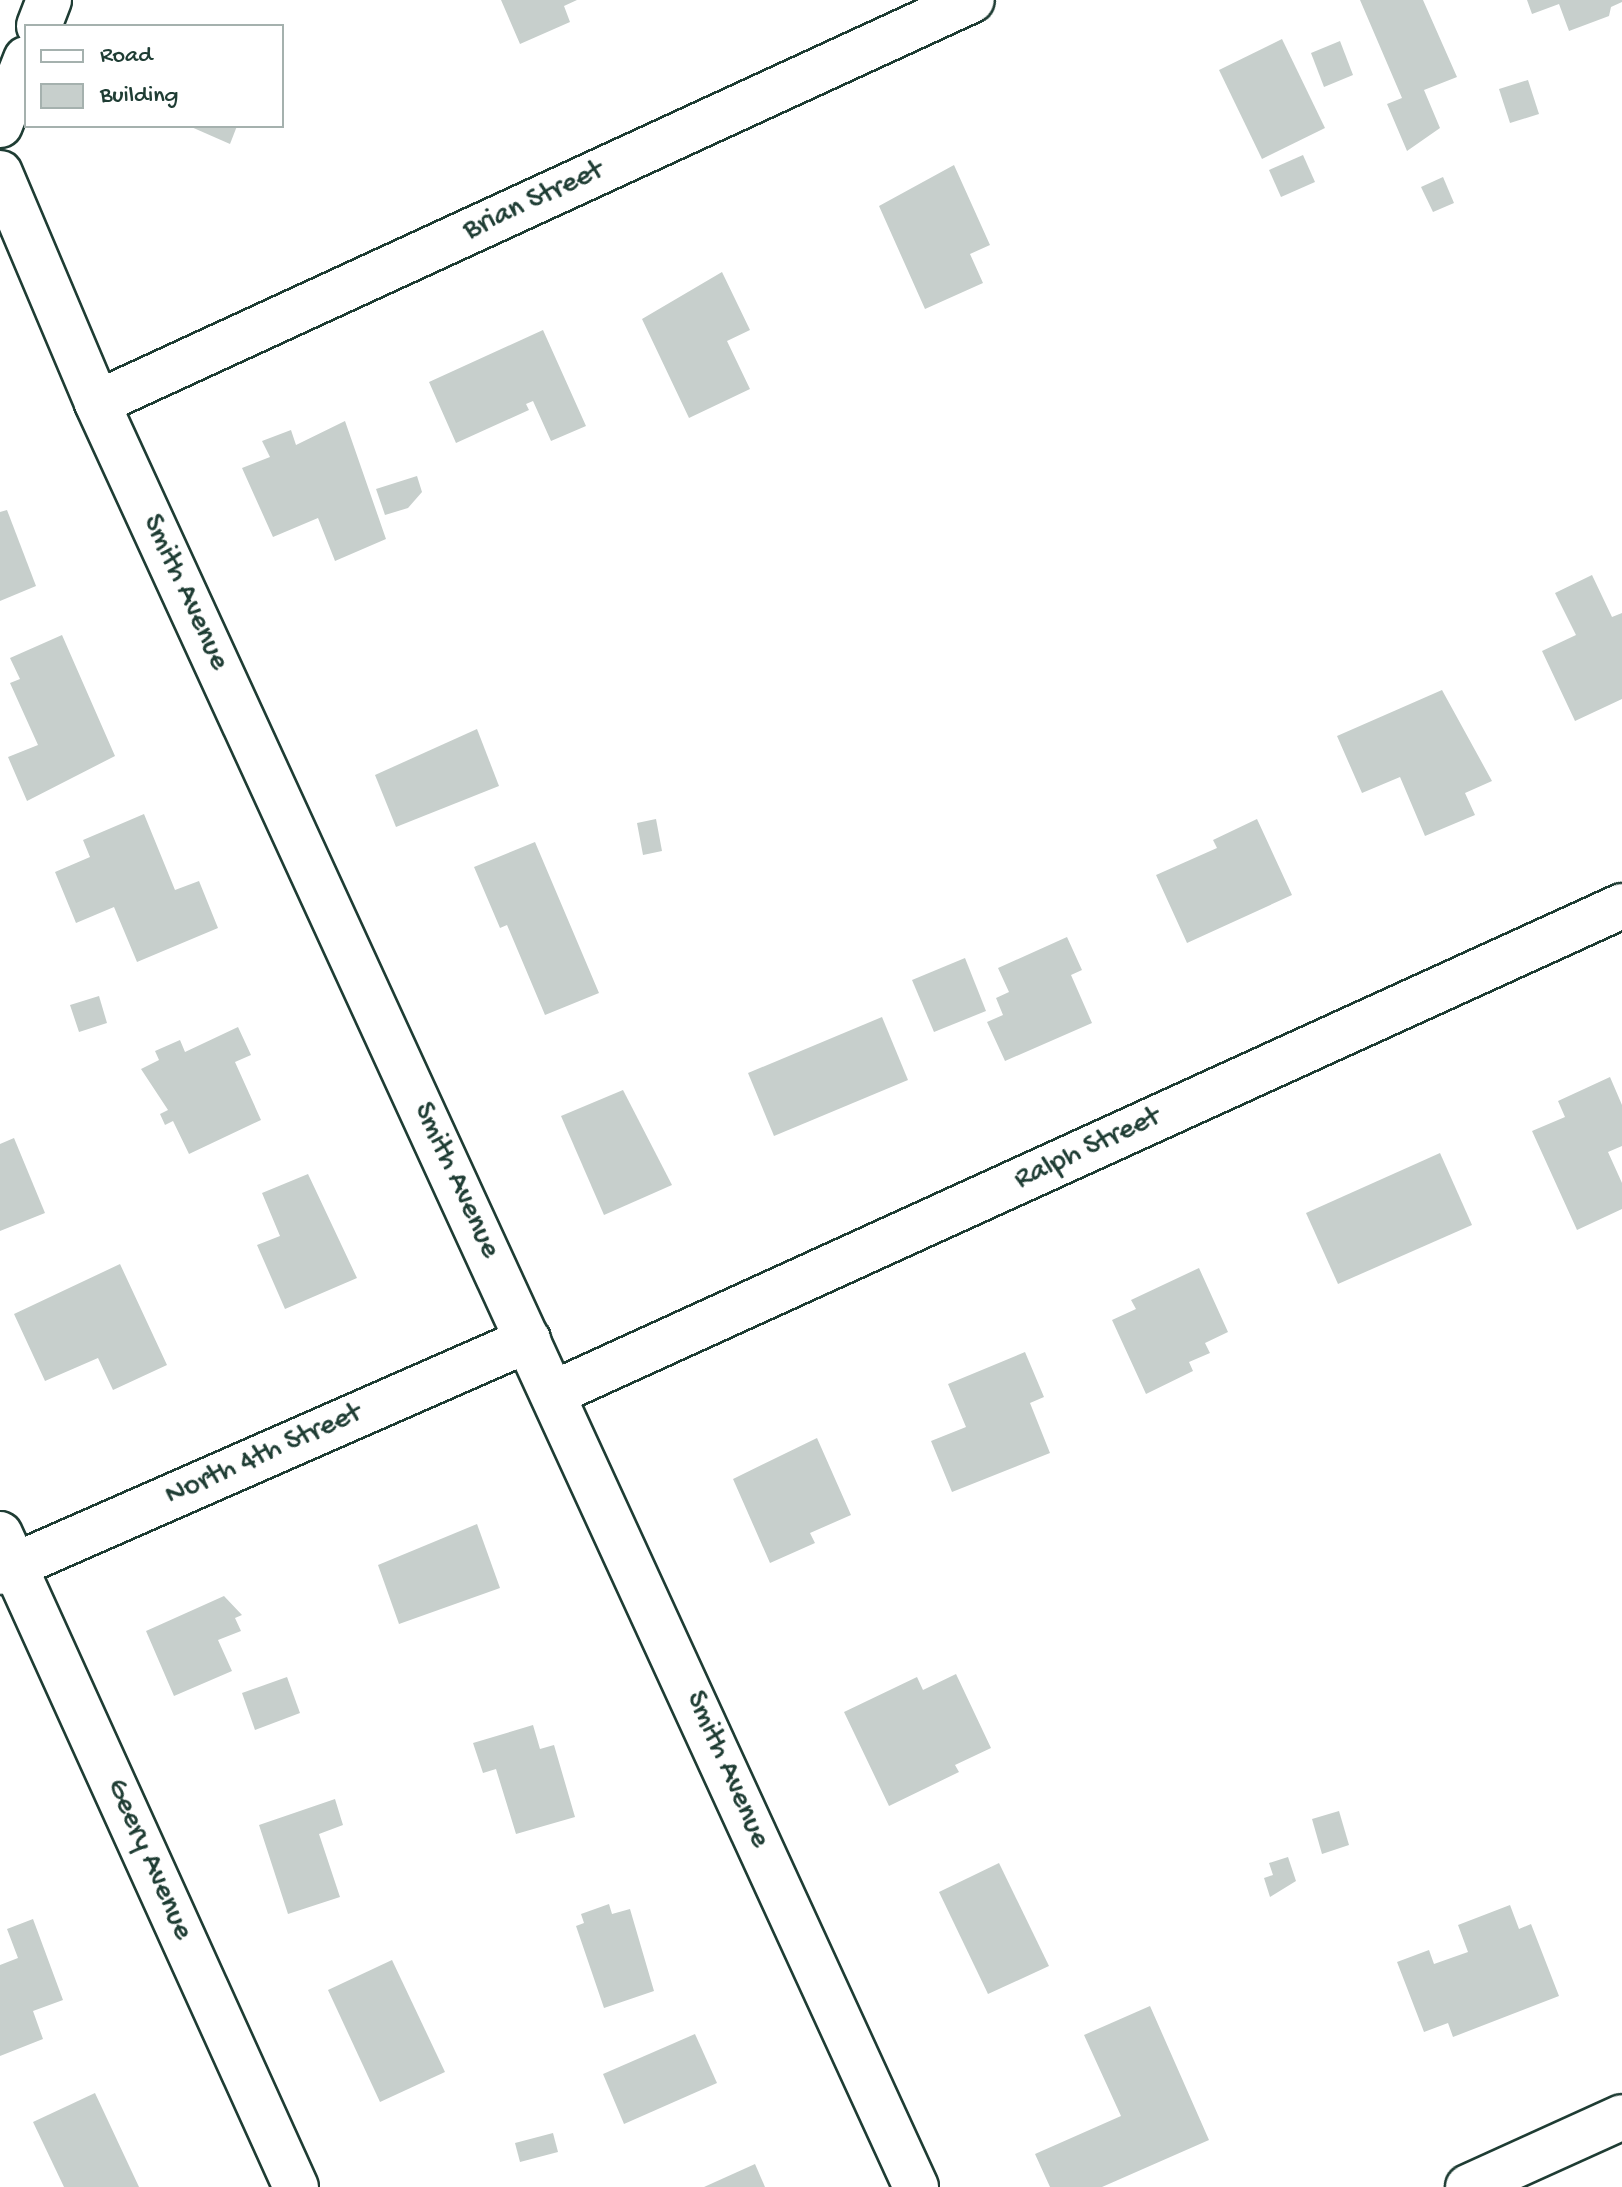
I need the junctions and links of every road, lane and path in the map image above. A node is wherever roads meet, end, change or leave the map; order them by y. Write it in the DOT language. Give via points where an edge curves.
graph roads {
  1 [pos="49,0"];
  2 [pos="972,0"];
  3 [pos="40,24"];
  4 [pos="24,64"];
  5 [pos="0,125"];
  6 [pos="0,173"];
  7 [pos="97,403"];
  8 [pos="1622,906"];
  9 [pos="528,1340"];
  10 [pos="554,1393"];
  11 [pos="5,1557"];
  12 [pos="1622,2117"];
  13 [pos="296,2187"];
  14 [pos="916,2187"];
  15 [pos="1468,2187"];
  1 -- 3 [label="street"];
  2 -- 7 [label="street, Brian Street"];
  4 -- 5 [label="street"];
  6 -- 7 [label="street, Smith Avenue"];
  7 -- 9 [label="street, Smith Avenue"];
  8 -- 10 [label="street, Ralph Street"];
  9 -- 10 [label="street, Smith Avenue"];
  9 -- 11 [label="street, North 4th Street"];
  10 -- 14 [label="street, Smith Avenue"];
  11 -- 13 [label="street, Geery Avenue"];
  12 -- 15 [label="street"];
}
